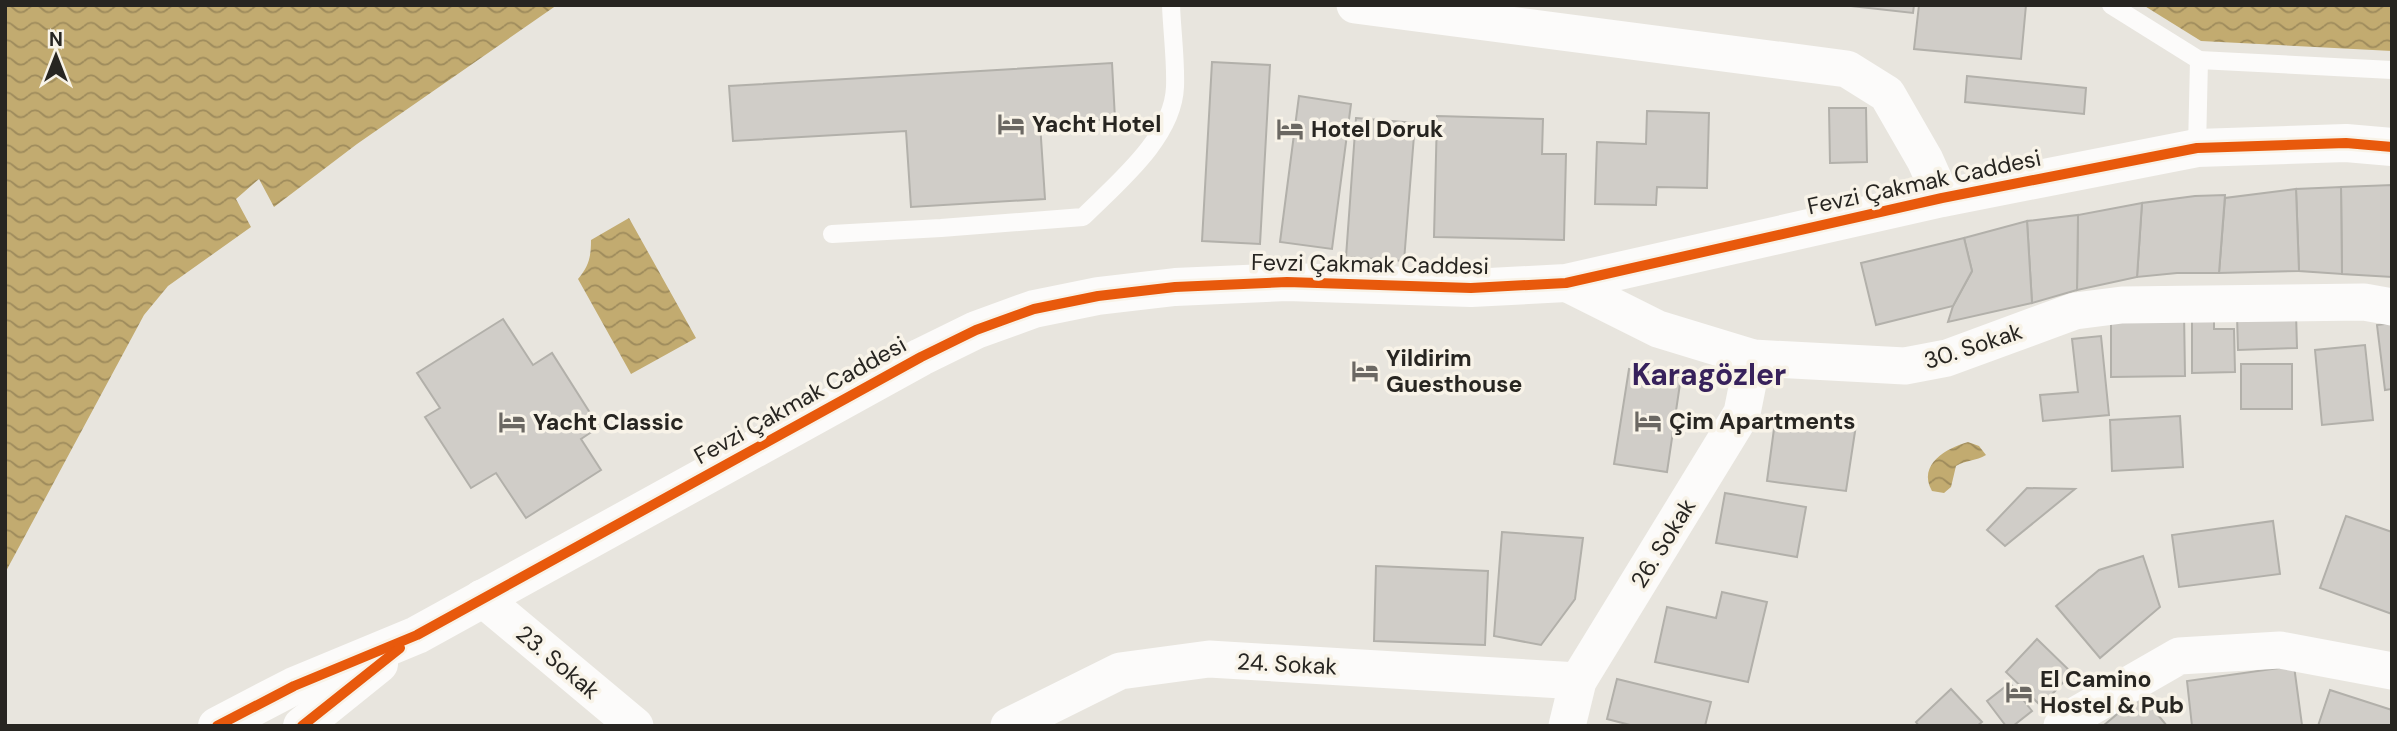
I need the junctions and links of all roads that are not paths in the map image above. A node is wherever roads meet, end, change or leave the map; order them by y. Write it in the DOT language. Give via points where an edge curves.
graph roads {
  1 [pos="1171,5"];
  2 [pos="1355,5"];
  3 [pos="2111,5"];
  4 [pos="2199,60"];
  5 [pos="2392,71"];
  6 [pos="2392,147"];
  7 [pos="2197,148"];
  8 [pos="1942,198"];
  9 [pos="832,234"];
  10 [pos="1566,283"];
  11 [pos="2392,307"];
  12 [pos="1753,358"];
  13 [pos="482,598"];
  14 [pos="417,635"];
  15 [pos="2392,671"];
  16 [pos="1578,681"];
  17 [pos="217,726"];
  18 [pos="302,726"];
  19 [pos="635,726"];
  20 [pos="1009,726"];
  21 [pos="1567,726"];
  22 [pos="2062,726"];
  1 -- 9 [label="lane" via="1175,89 1166,127 1083,217"];
  2 -- 8 [label="street" via="1847,69 1887,94"];
  3 -- 4 [label="lane"];
  4 -- 5 [label="lane"];
  4 -- 7 [label="lane"];
  6 -- 7 [label="street, Fevzi Çakmak Caddesi" via="2346,143"];
  7 -- 8 [label="street, Fevzi Çakmak Caddesi"];
  8 -- 10 [label="street, Fevzi Çakmak Caddesi"];
  10 -- 12 [label="street, 30. Sokak" via="1658,329"];
  10 -- 13 [label="street, Fevzi Çakmak Caddesi" via="1471,288 1287,282 1199,286 1098,296 1034,309 921,357"];
  11 -- 12 [label="street, 30. Sokak" via="2364,302 2122,304 2075,311 1947,358 1905,366"];
  12 -- 16 [label="street, 26. Sokak" via="1742,413"];
  13 -- 14 [label="street, Fevzi Çakmak Caddesi"];
  13 -- 19 [label="street, 23. Sokak"];
  14 -- 17 [label="street, Fevzi Çakmak Caddesi" via="294,686"];
  14 -- 18 [label="street, Fevzi Çakmak Caddesi"];
  15 -- 22 [label="street" via="2280,650 2179,656"];
  16 -- 20 [label="street, 24. Sokak" via="1209,659 1120,671"];
  16 -- 21 [label="street, 26. Sokak"];
}
